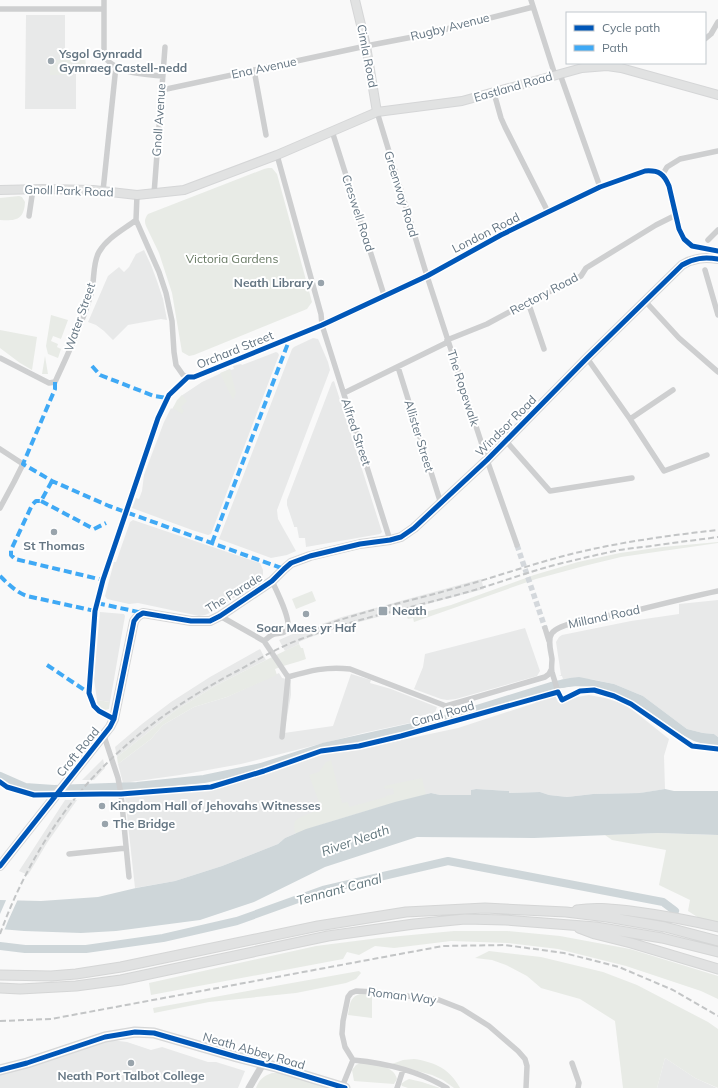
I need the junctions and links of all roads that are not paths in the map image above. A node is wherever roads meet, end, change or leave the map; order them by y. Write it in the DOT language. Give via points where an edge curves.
graph roads {
  1 [pos="104,0"];
  2 [pos="355,0"];
  3 [pos="531,0"];
  4 [pos="533,7"];
  5 [pos="0,9"];
  6 [pos="104,9"];
  7 [pos="718,25"];
  8 [pos="706,38"];
  9 [pos="366,46"];
  10 [pos="165,47"];
  11 [pos="607,65"];
  12 [pos="116,66"];
  13 [pos="254,70"];
  14 [pos="557,75"];
  15 [pos="163,76"];
  16 [pos="162,90"];
  17 [pos="494,92"];
  18 [pos="718,95"];
  19 [pos="377,112"];
  20 [pos="332,132"];
  21 [pos="266,135"];
  22 [pos="718,151"];
  23 [pos="277,155"];
  24 [pos="663,174"];
  25 [pos="600,187"];
  26 [pos="33,189"];
  27 [pos="0,190"];
  28 [pos="103,191"];
  29 [pos="154,194"];
  30 [pos="137,195"];
  31 [pos="548,212"];
  32 [pos="676,215"];
  33 [pos="29,216"];
  34 [pos="136,220"];
  35 [pos="718,230"];
  36 [pos="708,240"];
  37 [pos="718,251"];
  38 [pos="718,259"];
  39 [pos="704,270"];
  40 [pos="426,276"];
  41 [pos="384,295"];
  42 [pos="645,301"];
  43 [pos="528,302"];
  44 [pos="718,315"];
  45 [pos="322,325"];
  46 [pos="448,341"];
  47 [pos="544,350"];
  48 [pos="0,358"];
  49 [pos="587,358"];
  50 [pos="398,367"];
  51 [pos="718,372"];
  52 [pos="188,377"];
  53 [pos="673,390"];
  54 [pos="344,393"];
  55 [pos="630,418"];
  56 [pos="506,441"];
  57 [pos="0,449"];
  58 [pos="707,455"];
  59 [pos="486,460"];
  60 [pos="632,478"];
  61 [pos="132,494"];
  62 [pos="441,504"];
  63 [pos="0,508"];
  64 [pos="390,540"];
  65 [pos="517,545"];
  66 [pos="284,569"];
  67 [pos="272,580"];
  68 [pos="718,591"];
  69 [pos="143,613"];
  70 [pos="220,616"];
  71 [pos="545,628"];
  72 [pos="264,641"];
  73 [pos="549,641"];
  74 [pos="552,670"];
  75 [pos="288,677"];
  76 [pos="104,736"];
  77 [pos="282,736"];
  78 [pos="333,750"];
  79 [pos="126,848"];
  80 [pos="69,854"];
  81 [pos="0,866"];
  82 [pos="128,877"];
  83 [pos="566,912"];
  84 [pos="569,924"];
  85 [pos="718,927"];
  86 [pos="718,941"];
  87 [pos="718,952"];
  88 [pos="718,969"];
  89 [pos="0,975"];
  90 [pos="0,988"];
  91 [pos="353,1060"];
  92 [pos="572,1063"];
  93 [pos="263,1064"];
  94 [pos="0,1070"];
  95 [pos="403,1070"];
  96 [pos="249,1088"];
  97 [pos="343,1088"];
  98 [pos="397,1088"];
  99 [pos="447,1088"];
  100 [pos="526,1088"];
  101 [pos="578,1088"];
  1 -- 6 [label="street"];
  2 -- 9 [label="main road, Cimla Road"];
  3 -- 4 [label="street"];
  4 -- 9 [label="street, Rugby Avenue" via="423,35"];
  4 -- 14 [label="street"];
  5 -- 6 [label="street"];
  6 -- 12 [label="street" via="104,57"];
  7 -- 8 [label="street"];
  9 -- 13 [label="street, Ena Avenue"];
  9 -- 19 [label="main road, Cimla Road"];
  10 -- 15 [label="street, Gnoll Avenue"];
  11 -- 14 [label="main road, Eastland Road"];
  11 -- 18 [label="main road, Eastland Road"];
  12 -- 15 [label="street" via="133,74"];
  12 -- 28 [label="street"];
  13 -- 16 [label="street, Ena Avenue"];
  13 -- 21 [label="street"];
  14 -- 17 [label="main road, Eastland Road"];
  14 -- 25 [label="street"];
  15 -- 16 [label="street, Gnoll Avenue"];
  16 -- 29 [label="street, Gnoll Avenue"];
  17 -- 19 [label="main road, Eastland Road" via="462,101"];
  17 -- 31 [label="street" via="505,127"];
  19 -- 20 [label="main road"];
  19 -- 40 [label="street, Greenway Road"];
  20 -- 23 [label="main road"];
  20 -- 41 [label="street, Creswell Road"];
  22 -- 24 [label="street" via="680,159 667,167"];
  23 -- 29 [label="main road" via="184,190"];
  23 -- 45 [label="street"];
  24 -- 25 [label="street, London Road" via="645,170"];
  24 -- 32 [label="street" via="669,186"];
  25 -- 31 [label="street, London Road"];
  26 -- 27 [label="main road, Gnoll Park Road"];
  26 -- 28 [label="main road, Gnoll Park Road"];
  26 -- 33 [label="street"];
  28 -- 30 [label="main road, Gnoll Park Road"];
  29 -- 30 [label="main road"];
  30 -- 34 [label="street"];
  31 -- 40 [label="street, London Road"];
  32 -- 37 [label="street" via="681,235 688,243"];
  32 -- 43 [label="street, Rectory Road" via="586,268 581,276"];
  34 -- 48 [label="street, Water Street" via="105,244 98,254 92,293 55,382 50,383"];
  34 -- 52 [label="street" via="166,293 172,321 176,364 183,375"];
  35 -- 36 [label="street"];
  38 -- 42 [label="main road, Windsor Road" via="690,260"];
  39 -- 44 [label="street"];
  40 -- 41 [label="street, London Road"];
  40 -- 46 [label="street, The Ropewalk"];
  41 -- 45 [label="street, London Road"];
  42 -- 49 [label="main road, Windsor Road"];
  42 -- 51 [label="street" via="679,338"];
  43 -- 46 [label="street, Rectory Road"];
  43 -- 47 [label="street"];
  45 -- 52 [label="street, Orchard Street" via="194,377"];
  45 -- 54 [label="street, Alfred Street"];
  46 -- 50 [label="street, Rectory Road"];
  46 -- 59 [label="street, The Ropewalk"];
  49 -- 55 [label="street"];
  49 -- 56 [label="main road, Windsor Road"];
  50 -- 54 [label="street, Rectory Road"];
  50 -- 62 [label="street, Allister Street"];
  52 -- 61 [label="street, Orchard Street" via="169,395 158,418"];
  53 -- 55 [label="street"];
  54 -- 64 [label="street, Alfred Street"];
  55 -- 58 [label="street" via="664,471"];
  56 -- 59 [label="main road, Windsor Road"];
  56 -- 60 [label="street" via="550,491"];
  57 -- 63 [label="street" via="23,464"];
  59 -- 62 [label="main road, Windsor Road"];
  59 -- 65 [label="street, The Ropewalk"];
  62 -- 64 [label="main road, Windsor Road" via="414,528 401,537"];
  64 -- 66 [label="main road, Windsor Road" via="310,556 291,563"];
  66 -- 67 [label="main road, The Parade"];
  67 -- 70 [label="main road, The Parade"];
  67 -- 72 [label="street" via="289,626 280,634 274,634"];
  68 -- 73 [label="street, Milland Road" via="563,626 553,632"];
  69 -- 70 [label="main road, The Parade" via="191,621 210,621"];
  69 -- 76 [label="main road, Croft Road" via="134,621 114,719"];
  70 -- 72 [label="street"];
  71 -- 73 [label="street"];
  72 -- 75 [label="street"];
  73 -- 74 [label="street"];
  74 -- 75 [label="street" via="545,677 446,706 350,669 316,669"];
  74 -- 78 [label="street, Canal Road" via="558,692 401,736"];
  75 -- 77 [label="street"];
  76 -- 79 [label="street" via="118,778"];
  76 -- 81 [label="main road, Croft Road"];
  79 -- 80 [label="street"];
  79 -- 82 [label="street"];
  83 -- 85 [label="main road" via="591,908 642,912"];
  83 -- 86 [label="main road" via="665,927"];
  83 -- 89 [label="main road" via="485,908 406,912 318,926 76,974"];
  84 -- 87 [label="main road" via="596,926 662,938"];
  84 -- 88 [label="main road" via="595,934"];
  84 -- 90 [label="main road" via="506,920 414,924 328,936 121,980 76,986"];
  91 -- 95 [label="street"];
  91 -- 97 [label="street"];
  91 -- 100 [label="street, Roman Way" via="345,1048 342,1034 348,997 351,993 375,992 439,1000 488,1026 518,1050 528,1066"];
  92 -- 101 [label="street" via="579,1083"];
  93 -- 94 [label="main road, Neath Abbey Road" via="158,1034 135,1032 105,1037"];
  93 -- 96 [label="street"];
  93 -- 97 [label="main road, Neath Abbey Road"];
  95 -- 98 [label="street"];
  95 -- 99 [label="street" via="420,1074"];
}
